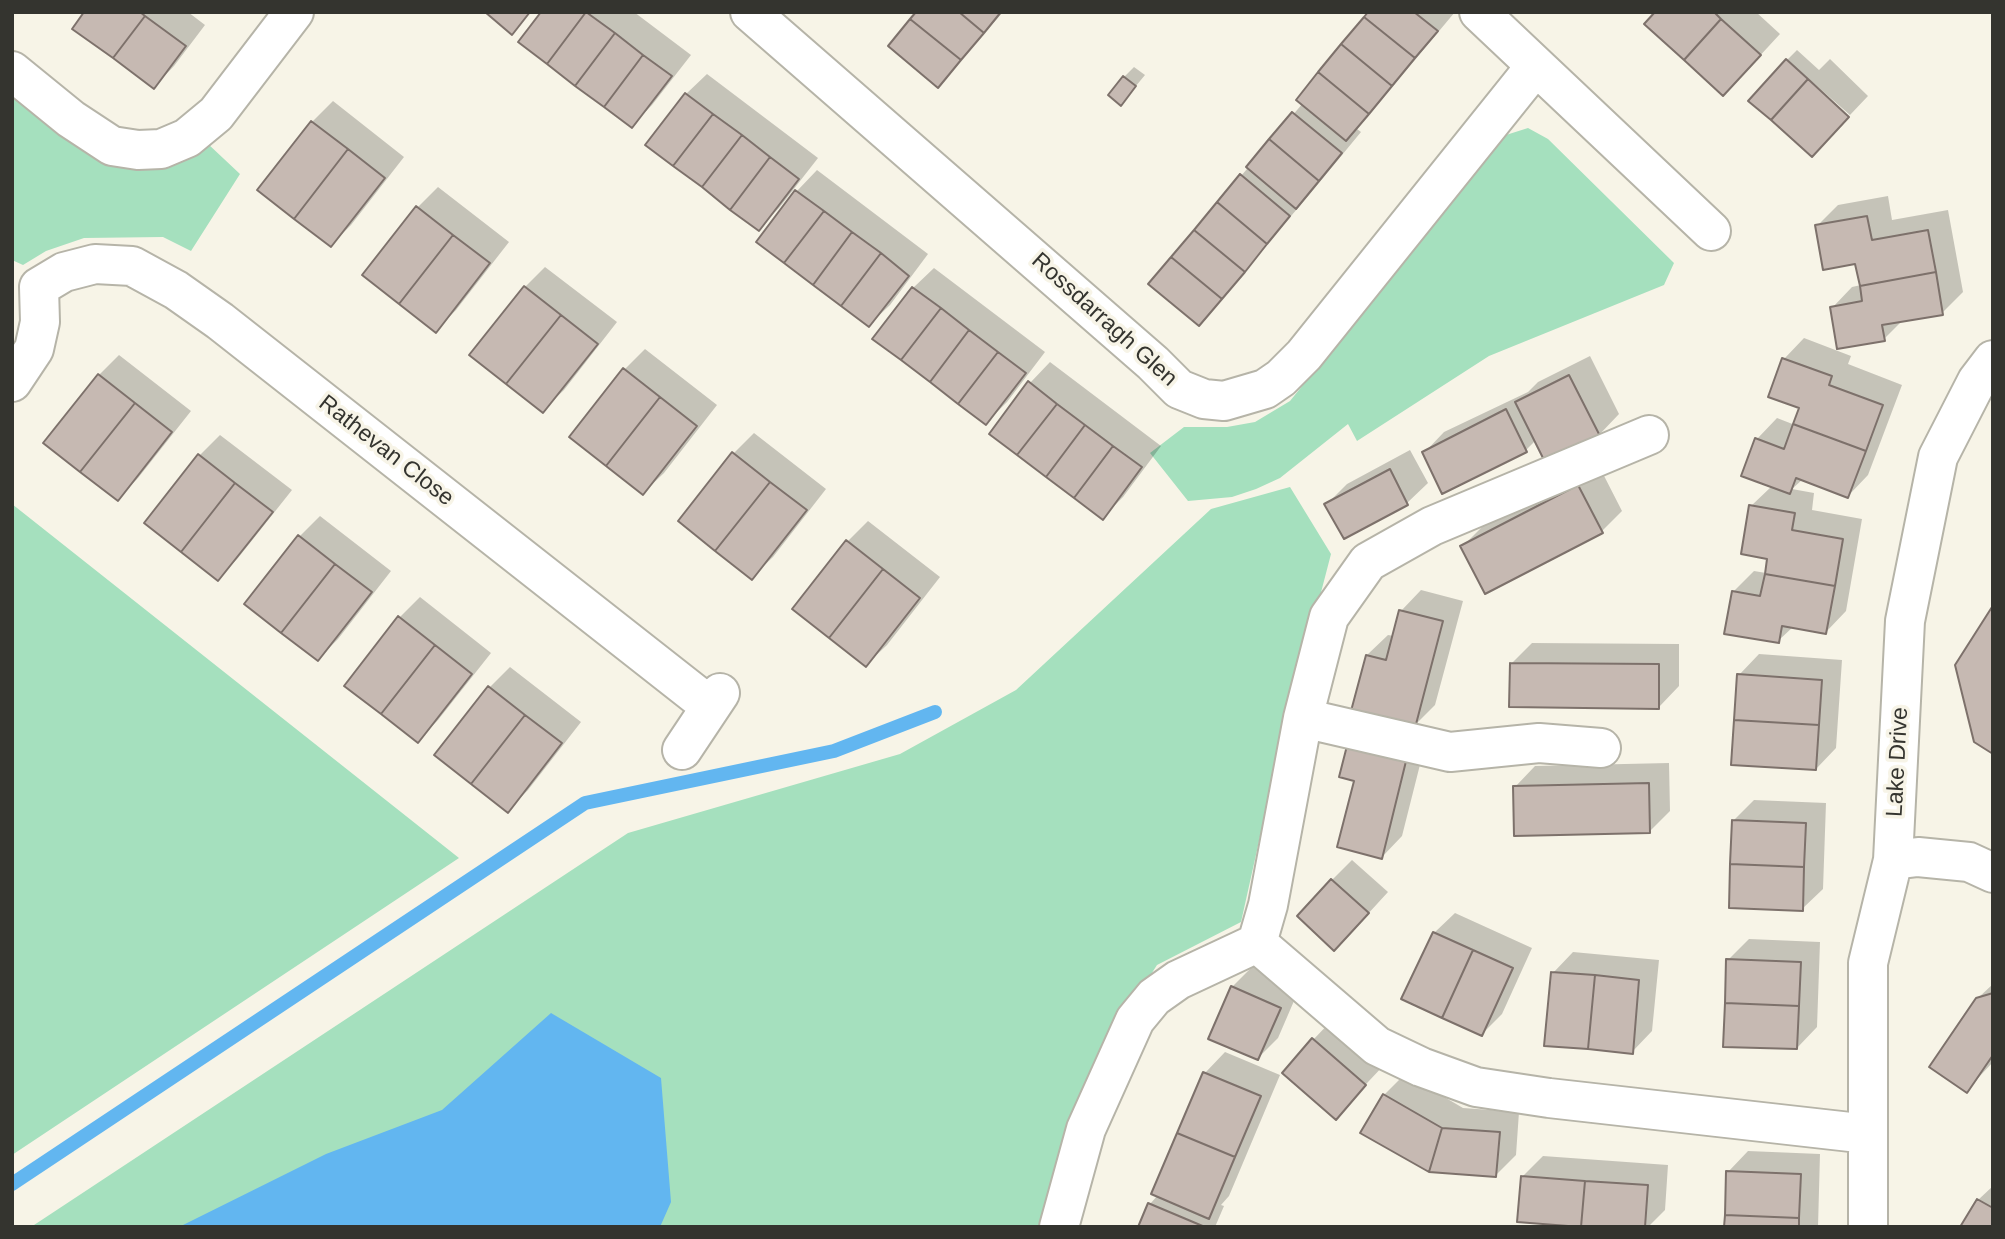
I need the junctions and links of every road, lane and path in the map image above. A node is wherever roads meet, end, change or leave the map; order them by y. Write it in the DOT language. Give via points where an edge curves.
graph roads {
  1 [pos="294,12"];
  2 [pos="1479,12"];
  3 [pos="767,17"];
  4 [pos="1535,67"];
  5 [pos="12,71"];
  6 [pos="1712,231"];
  7 [pos="26,284"];
  8 [pos="1993,360"];
  9 [pos="12,382"];
  10 [pos="1649,435"];
  11 [pos="1303,718"];
  12 [pos="1601,748"];
  13 [pos="682,750"];
  14 [pos="1893,860"];
  15 [pos="1993,873"];
  16 [pos="1257,943"];
  17 [pos="1868,1134"];
  18 [pos="1059,1227"];
  19 [pos="1868,1227"];
  1 -- 5 [label="street" via="216,114 187,138 162,149 111,146"];
  2 -- 4 [label="street"];
  3 -- 4 [label="street, Rossdarragh Glen" via="1180,389 1224,401 1265,389 1304,355"];
  4 -- 6 [label="street"];
  7 -- 9 [label="street" via="40,322 34,349"];
  7 -- 13 [label="street, Rathevan Close" via="96,264 132,266 220,321 715,699"];
  8 -- 14 [label="street, Lake Drive" via="1977,381 1938,457 1905,621"];
  10 -- 11 [label="street" via="1432,526 1368,562 1329,617"];
  11 -- 12 [label="street" via="1450,752 1539,743"];
  11 -- 16 [label="street"];
  14 -- 15 [label="street" via="1918,857 1969,862"];
  14 -- 17 [label="street, Lake Drive" via="1868,963"];
  16 -- 17 [label="street" via="1377,1046 1476,1087"];
  16 -- 18 [label="street" via="1178,980 1154,997 1136,1020 1086,1129"];
  17 -- 19 [label="street, Lake Drive"];
}
